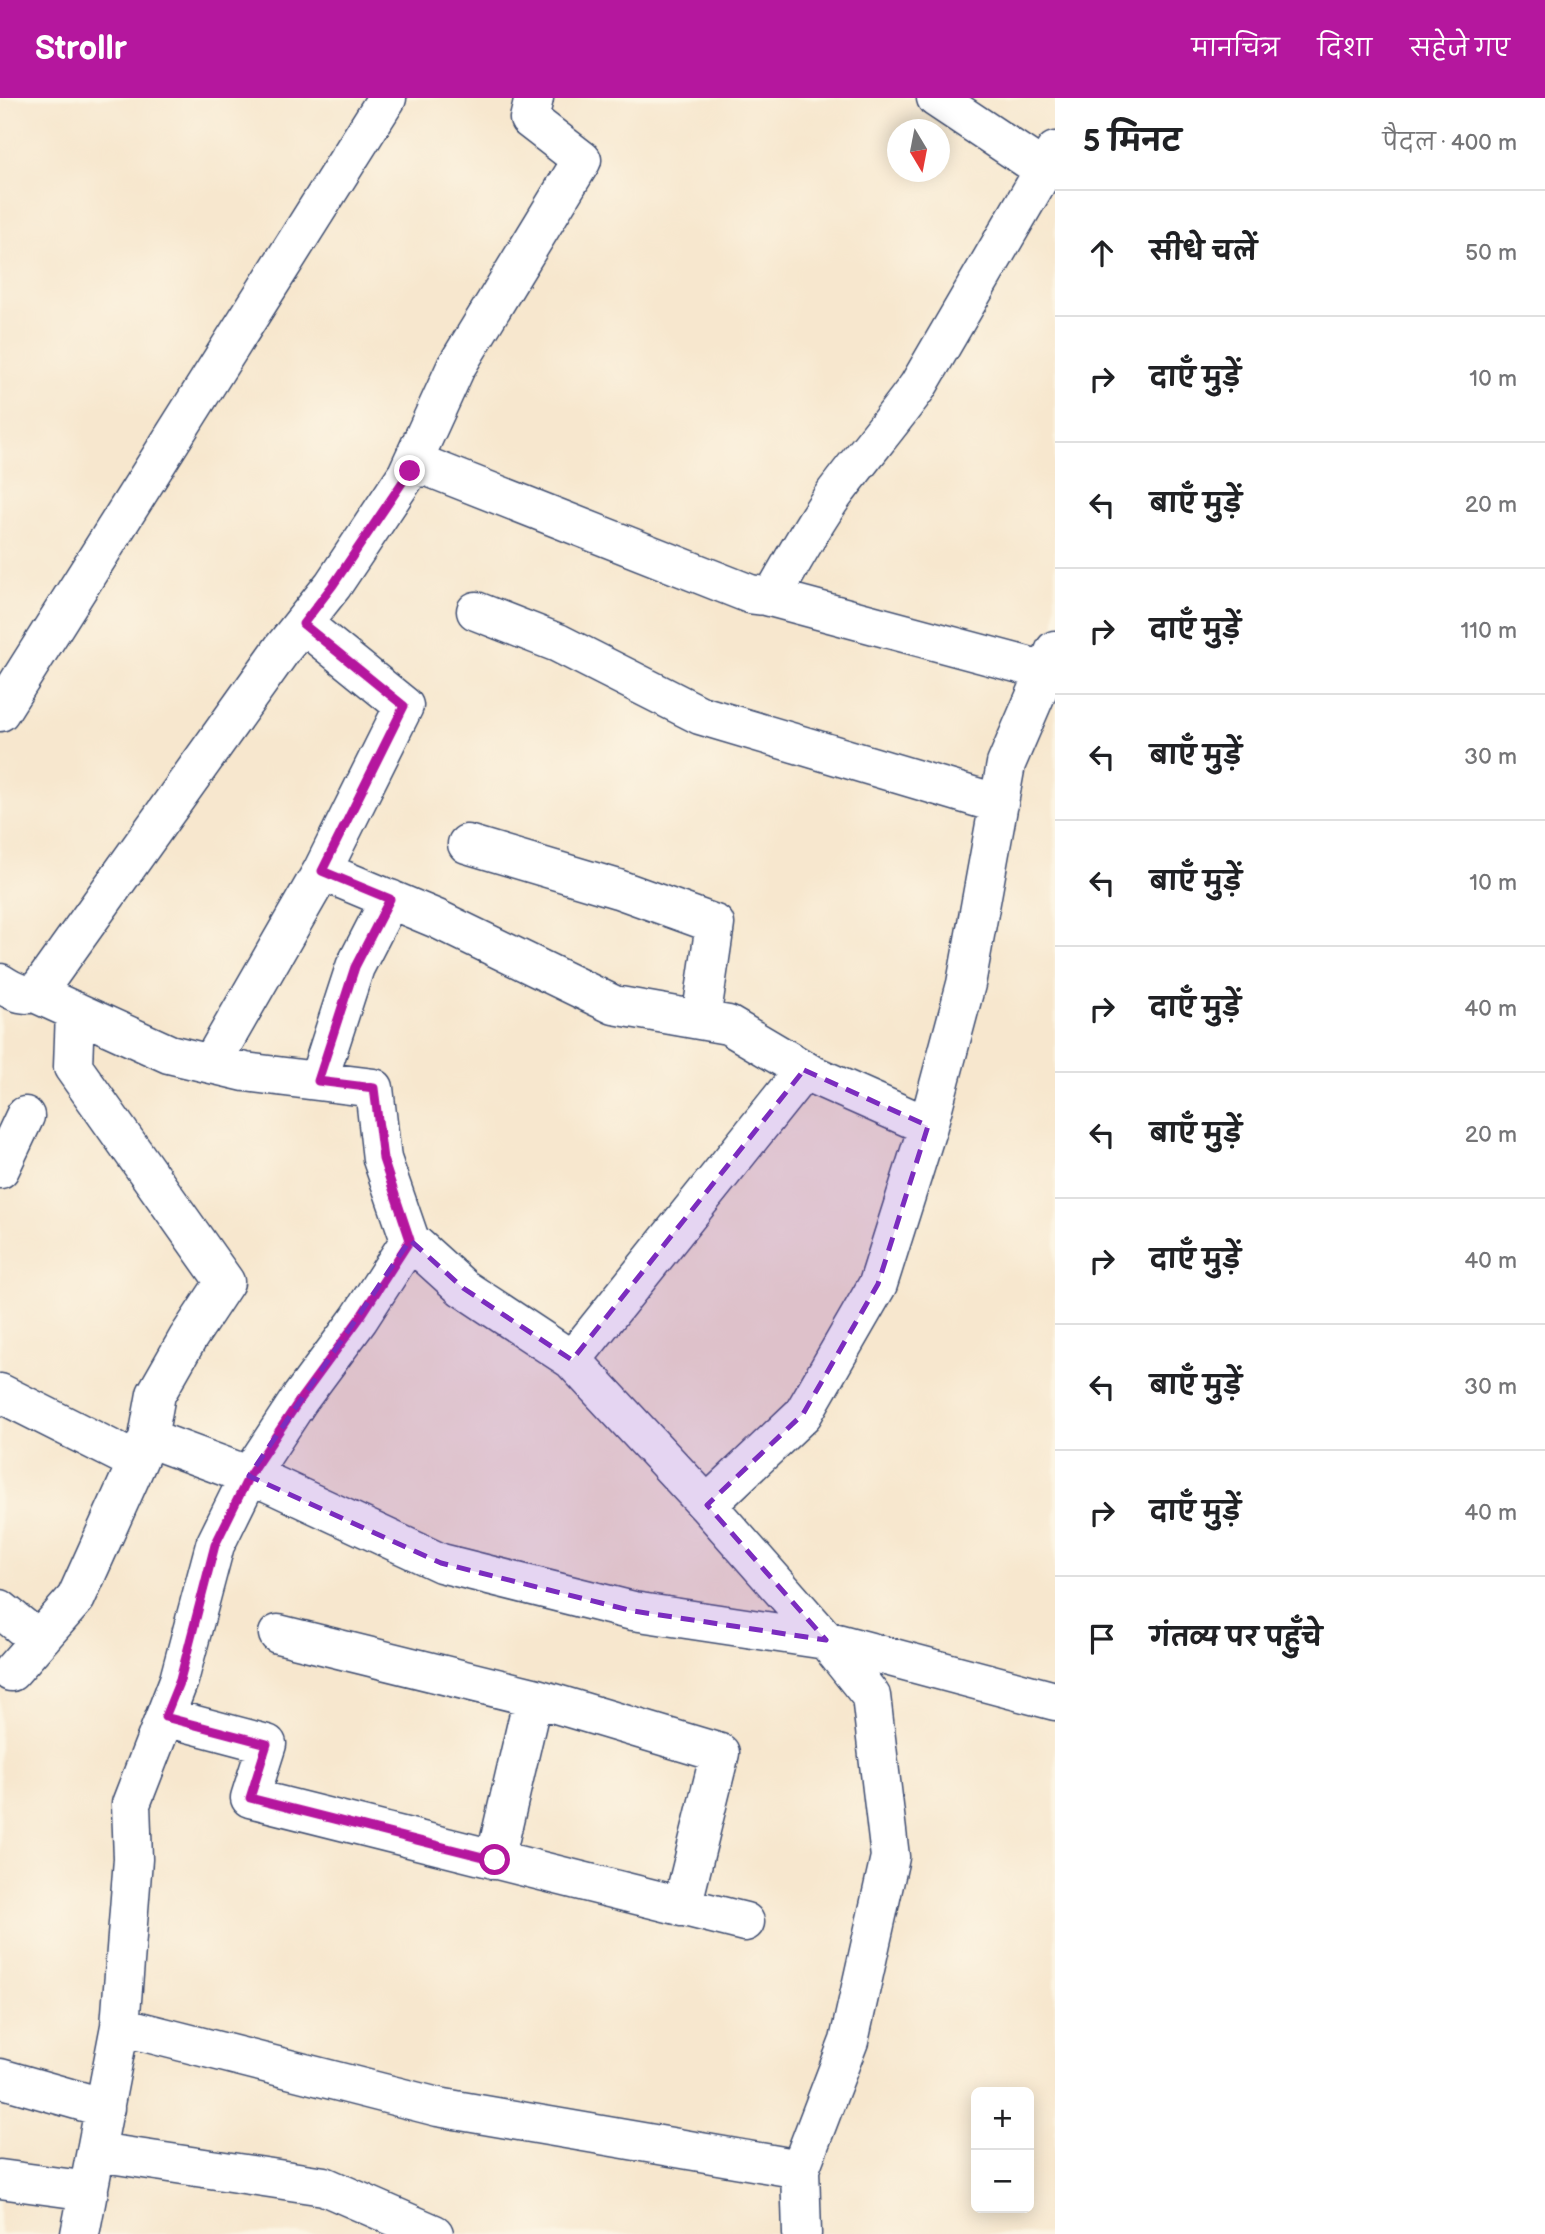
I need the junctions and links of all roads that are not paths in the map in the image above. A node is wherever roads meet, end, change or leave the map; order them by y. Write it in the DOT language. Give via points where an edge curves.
graph roads {
  1 [pos="387,98"];
  2 [pos="534,98"];
  3 [pos="936,98"];
  4 [pos="1052,157"];
  5 [pos="407,474"];
  6 [pos="766,596"];
  7 [pos="476,611"];
  8 [pos="303,624"];
  9 [pos="1050,661"];
  10 [pos="0,712"];
  11 [pos="999,804"];
  12 [pos="467,845"];
  13 [pos="322,871"];
  14 [pos="390,899"];
  15 [pos="18,988"];
  16 [pos="75,1012"];
  17 [pos="701,1020"];
  18 [pos="211,1064"];
  19 [pos="804,1070"];
  20 [pos="318,1081"];
  21 [pos="25,1116"];
  22 [pos="929,1126"];
  23 [pos="0,1168"];
  24 [pos="410,1240"];
  25 [pos="572,1360"];
  26 [pos="0,1394"];
  27 [pos="142,1450"];
  28 [pos="249,1476"];
  29 [pos="707,1505"];
  30 [pos="0,1609"];
  31 [pos="278,1634"];
  32 [pos="39,1640"];
  33 [pos="825,1640"];
  34 [pos="11,1672"];
  35 [pos="533,1697"];
  36 [pos="1055,1701"];
  37 [pos="165,1717"];
  38 [pos="495,1860"];
  39 [pos="682,1907"];
  40 [pos="745,1922"];
  41 [pos="120,2026"];
  42 [pos="0,2078"];
  43 [pos="105,2108"];
  44 [pos="97,2152"];
  45 [pos="800,2169"];
  46 [pos="0,2179"];
  47 [pos="89,2191"];
  48 [pos="80,2234"];
  49 [pos="434,2234"];
  50 [pos="802,2234"];
  1 -- 10 [label="street"];
  2 -- 5 [label="street" via="529,119 582,160 456,367"];
  3 -- 4 [label="street"];
  4 -- 6 [label="street" via="918,386 834,494 776,590"];
  5 -- 6 [label="street" via="415,467 428,467 750,594"];
  5 -- 8 [label="street"];
  6 -- 9 [label="street"];
  7 -- 11 [label="street" via="558,643 700,715"];
  8 -- 13 [label="street" via="404,706"];
  8 -- 15 [label="street"];
  9 -- 11 [label="street" via="1006,764"];
  11 -- 22 [label="street" via="966,984"];
  12 -- 17 [label="street" via="618,889 715,924"];
  13 -- 14 [label="street"];
  13 -- 18 [label="street"];
  14 -- 17 [label="street" via="614,1005"];
  14 -- 20 [label="street" via="355,967"];
  15 -- 16 [label="street"];
  16 -- 18 [label="street" via="169,1054"];
  16 -- 27 [label="street" via="73,1067 225,1282 156,1394"];
  17 -- 19 [label="street" via="728,1026"];
  18 -- 20 [label="street"];
  19 -- 22 [label="street"];
  19 -- 25 [label="street"];
  20 -- 24 [label="street" via="374,1088 383,1159"];
  21 -- 23 [label="street"];
  22 -- 29 [label="street" via="878,1284 803,1414"];
  24 -- 25 [label="street" via="463,1288"];
  24 -- 28 [label="street"];
  25 -- 29 [label="street"];
  26 -- 27 [label="street"];
  27 -- 28 [label="street"];
  27 -- 32 [label="street" via="76,1598"];
  28 -- 33 [label="street" via="441,1563 634,1611"];
  28 -- 37 [label="street" via="215,1545 180,1680"];
  29 -- 33 [label="street"];
  30 -- 32 [label="street"];
  31 -- 35 [label="street"];
  32 -- 34 [label="street"];
  33 -- 36 [label="street"];
  33 -- 45 [label="street" via="871,1696 890,1857 849,2041"];
  35 -- 38 [label="street"];
  35 -- 39 [label="street" via="720,1753"];
  37 -- 38 [label="street" via="267,1744 250,1798"];
  37 -- 41 [label="street" via="131,1804 133,1859"];
  38 -- 39 [label="street"];
  39 -- 40 [label="street"];
  41 -- 43 [label="street"];
  41 -- 45 [label="street" via="438,2107"];
  42 -- 43 [label="street"];
  43 -- 44 [label="street"];
  44 -- 47 [label="street"];
  44 -- 49 [label="street" via="324,2186"];
  45 -- 50 [label="street"];
  46 -- 47 [label="street"];
  47 -- 48 [label="street"];
}
